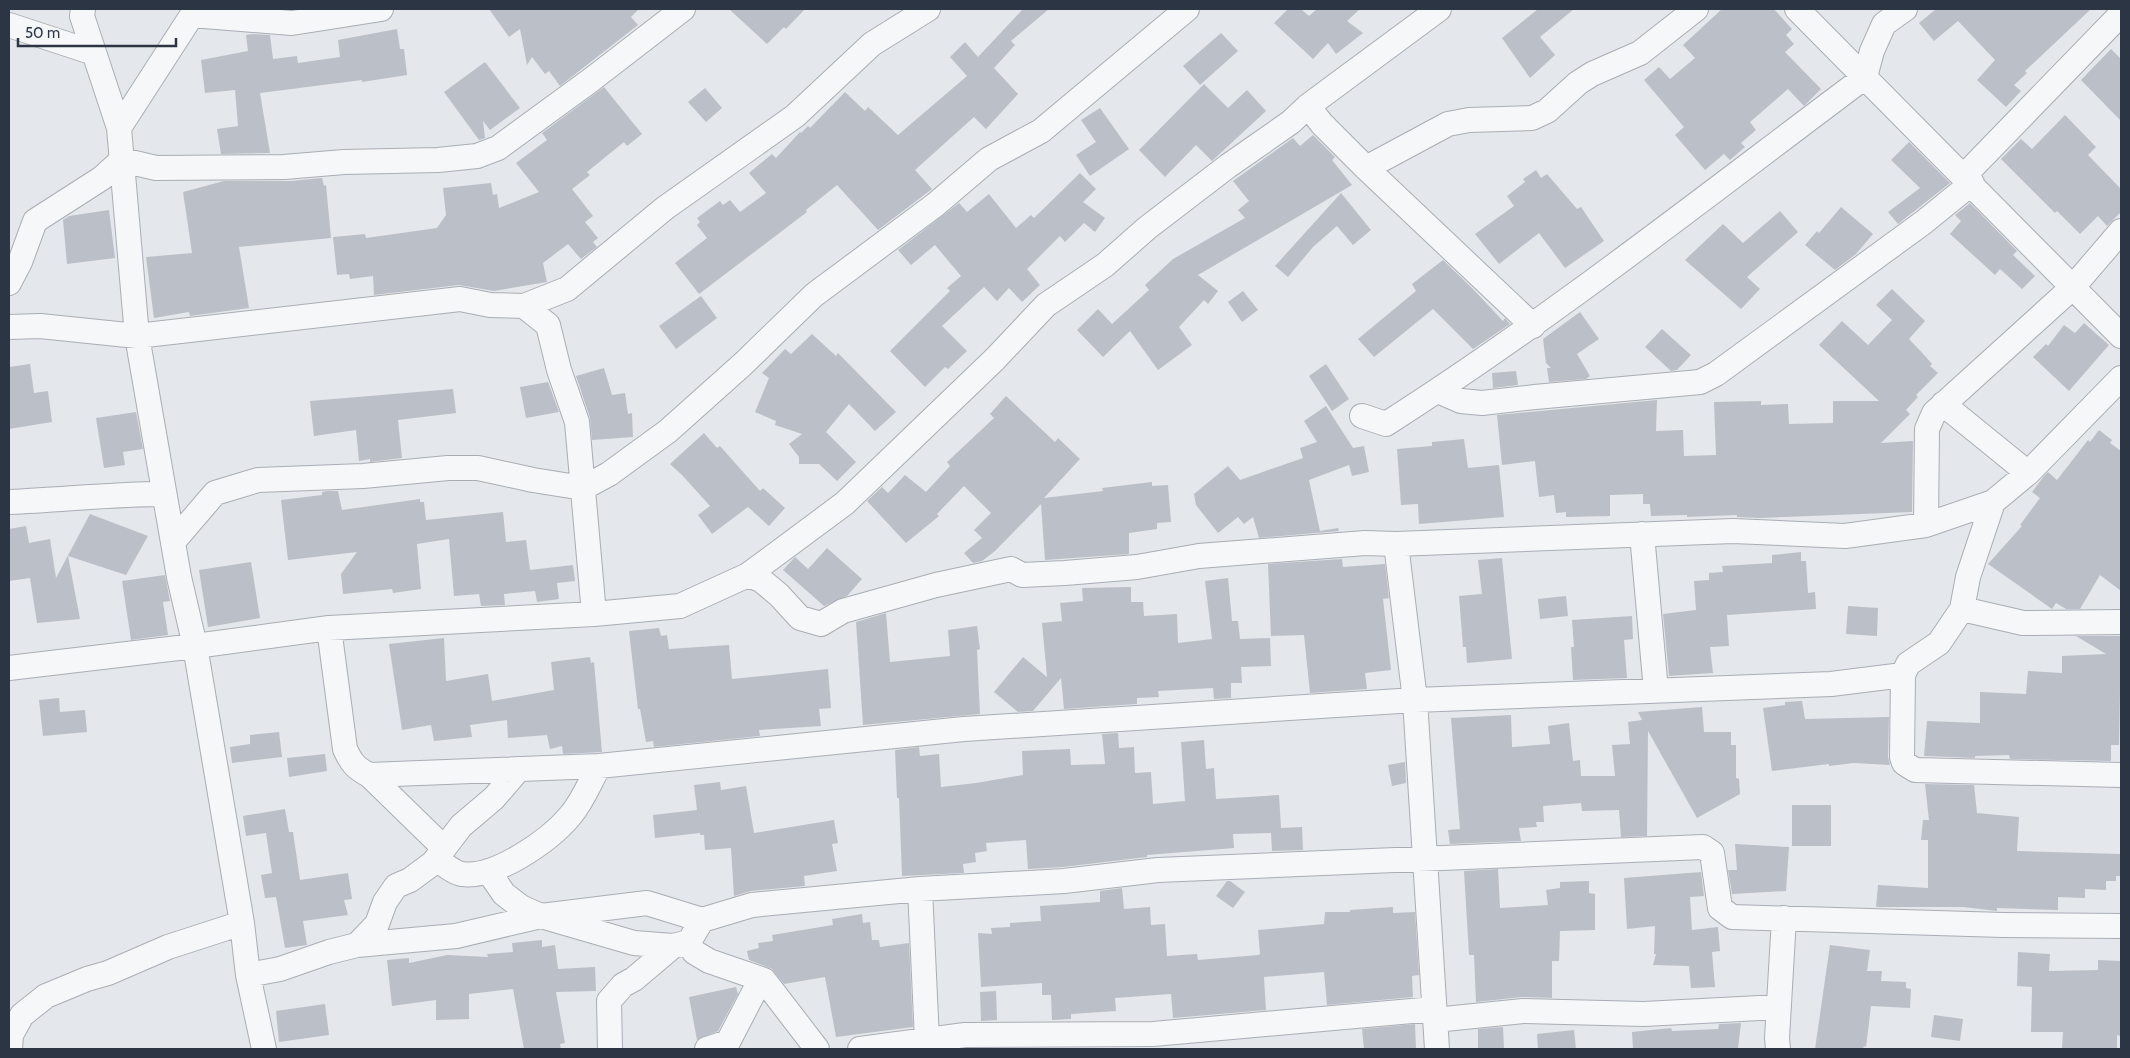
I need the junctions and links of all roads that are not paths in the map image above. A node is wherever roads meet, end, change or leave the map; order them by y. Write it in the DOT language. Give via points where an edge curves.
graph roads {
  1 [pos="83,9"];
  2 [pos="381,9"];
  3 [pos="683,9"];
  4 [pos="928,9"];
  5 [pos="1187,9"];
  6 [pos="1439,9"];
  7 [pos="1696,9"];
  8 [pos="1798,9"];
  9 [pos="1905,9"];
  10 [pos="194,12"];
  11 [pos="2121,14"];
  12 [pos="9,25"];
  13 [pos="94,53"];
  14 [pos="1864,77"];
  15 [pos="1308,106"];
  16 [pos="120,128"];
  17 [pos="122,160"];
  18 [pos="1366,168"];
  19 [pos="1968,180"];
  20 [pos="2121,232"];
  21 [pos="9,283"];
  22 [pos="2072,287"];
  23 [pos="524,306"];
  24 [pos="1533,326"];
  25 [pos="9,327"];
  26 [pos="136,336"];
  27 [pos="2121,336"];
  28 [pos="2121,378"];
  29 [pos="1438,391"];
  30 [pos="1943,404"];
  31 [pos="1362,416"];
  32 [pos="2028,473"];
  33 [pos="583,488"];
  34 [pos="164,494"];
  35 [pos="9,502"];
  36 [pos="1993,502"];
  37 [pos="1926,525"];
  38 [pos="1642,534"];
  39 [pos="173,542"];
  40 [pos="1396,544"];
  41 [pos="748,575"];
  42 [pos="1962,609"];
  43 [pos="594,614"];
  44 [pos="2121,622"];
  45 [pos="329,628"];
  46 [pos="195,646"];
  47 [pos="9,668"];
  48 [pos="1903,675"];
  49 [pos="1656,691"];
  50 [pos="1415,700"];
  51 [pos="599,766"];
  52 [pos="519,769"];
  53 [pos="368,775"];
  54 [pos="2121,775"];
  55 [pos="440,854"];
  56 [pos="1424,858"];
  57 [pos="488,871"];
  58 [pos="920,889"];
  59 [pos="541,916"];
  60 [pos="1784,918"];
  61 [pos="702,920"];
  62 [pos="242,923"];
  63 [pos="2121,926"];
  64 [pos="681,944"];
  65 [pos="356,945"];
  66 [pos="248,975"];
  67 [pos="764,980"];
  68 [pos="1779,1007"];
  69 [pos="1434,1015"];
  70 [pos="927,1040"];
  71 [pos="10,1049"];
  72 [pos="264,1049"];
  73 [pos="610,1049"];
  74 [pos="707,1049"];
  75 [pos="817,1049"];
  76 [pos="860,1049"];
  77 [pos="1437,1049"];
  78 [pos="1778,1049"];
  1 -- 13 [label="street" via="82,16"];
  2 -- 10 [label="street" via="292,23"];
  3 -- 17 [label="street" via="498,148 477,156 274,167 156,168"];
  4 -- 23 [label="street" via="872,44 794,116 665,208 567,289"];
  5 -- 33 [label="street" via="1041,131 989,159 935,205 814,294 668,431 609,474"];
  6 -- 15 [label="street"];
  7 -- 18 [label="street" via="1640,52 1578,82 1547,111 1532,118 1448,124"];
  8 -- 14 [label="street"];
  9 -- 14 [label="street" via="1884,24"];
  10 -- 16 [label="street"];
  11 -- 19 [label="street"];
  12 -- 13 [label="street"];
  13 -- 16 [label="street"];
  14 -- 19 [label="street"];
  14 -- 24 [label="street"];
  15 -- 18 [label="street"];
  15 -- 41 [label="street" via="1147,228 1105,265 1046,305 995,359 845,503"];
  16 -- 17 [label="street"];
  17 -- 21 [label="street" via="102,178 35,221"];
  17 -- 26 [label="street"];
  18 -- 24 [label="street"];
  19 -- 22 [label="street"];
  19 -- 29 [label="street" via="1924,222 1716,374 1700,382 1482,403 1461,401"];
  20 -- 22 [label="street"];
  22 -- 27 [label="street"];
  22 -- 30 [label="street"];
  23 -- 26 [label="street" via="460,299"];
  23 -- 33 [label="street" via="548,325 577,422"];
  24 -- 29 [label="street"];
  25 -- 26 [label="street" via="40,326"];
  26 -- 34 [label="street"];
  28 -- 32 [label="street"];
  29 -- 31 [label="street" via="1386,424"];
  30 -- 32 [label="street"];
  30 -- 37 [label="street" via="1934,413 1927,429"];
  32 -- 36 [label="street"];
  33 -- 39 [label="street" via="478,468 258,480 215,493"];
  33 -- 43 [label="street"];
  34 -- 35 [label="street"];
  34 -- 39 [label="street"];
  36 -- 37 [label="street"];
  36 -- 42 [label="street" via="1968,577"];
  37 -- 38 [label="street" via="1845,536 1733,531"];
  38 -- 40 [label="street"];
  38 -- 49 [label="street"];
  39 -- 46 [label="street"];
  40 -- 41 [label="street" via="1365,543 1199,556 1137,567 1065,573 1022,575 1011,569 843,611 821,624 800,618 761,580"];
  40 -- 50 [label="street"];
  41 -- 43 [label="street" via="680,606"];
  42 -- 44 [label="street" via="2023,623"];
  42 -- 48 [label="street" via="1939,643 1908,664"];
  43 -- 45 [label="street"];
  45 -- 46 [label="street"];
  45 -- 53 [label="street" via="345,749 352,764"];
  46 -- 47 [label="street"];
  46 -- 62 [label="street"];
  48 -- 49 [label="street" via="1832,684"];
  48 -- 54 [label="street" via="1902,757 1909,767 1916,770"];
  49 -- 50 [label="street"];
  50 -- 51 [label="street" via="964,729"];
  50 -- 56 [label="street"];
  51 -- 52 [label="street"];
  51 -- 57 [label="street" via="571,815 546,839"];
  52 -- 53 [label="street"];
  52 -- 55 [label="street" via="494,798 461,826"];
  53 -- 55 [label="street"];
  55 -- 57 [label="street" via="460,874 479,875"];
  55 -- 65 [label="street" via="410,880 396,886 385,902 377,924"];
  56 -- 58 [label="street" via="1158,870 1064,881"];
  56 -- 60 [label="street" via="1703,847 1712,853 1717,900 1725,913 1732,917"];
  56 -- 69 [label="street"];
  57 -- 59 [label="street" via="504,894"];
  58 -- 61 [label="street" via="752,905"];
  58 -- 70 [label="street"];
  59 -- 61 [label="street" via="647,904"];
  59 -- 64 [label="street" via="634,943"];
  59 -- 65 [label="street" via="456,936"];
  60 -- 63 [label="street"];
  60 -- 68 [label="street"];
  61 -- 64 [label="street"];
  62 -- 66 [label="street"];
  62 -- 71 [label="street" via="168,947 46,996 22,1015 11,1035"];
  64 -- 67 [label="street" via="709,960"];
  64 -- 73 [label="street" via="623,985 609,1000"];
  65 -- 66 [label="street" via="280,969"];
  66 -- 72 [label="street"];
  67 -- 74 [label="street" via="754,992 728,1042"];
  67 -- 75 [label="street"];
  68 -- 69 [label="street" via="1644,1014 1523,1011"];
  68 -- 78 [label="street"];
  69 -- 70 [label="street" via="1153,1034 965,1036"];
  69 -- 77 [label="street"];
  70 -- 76 [label="street"];
}
